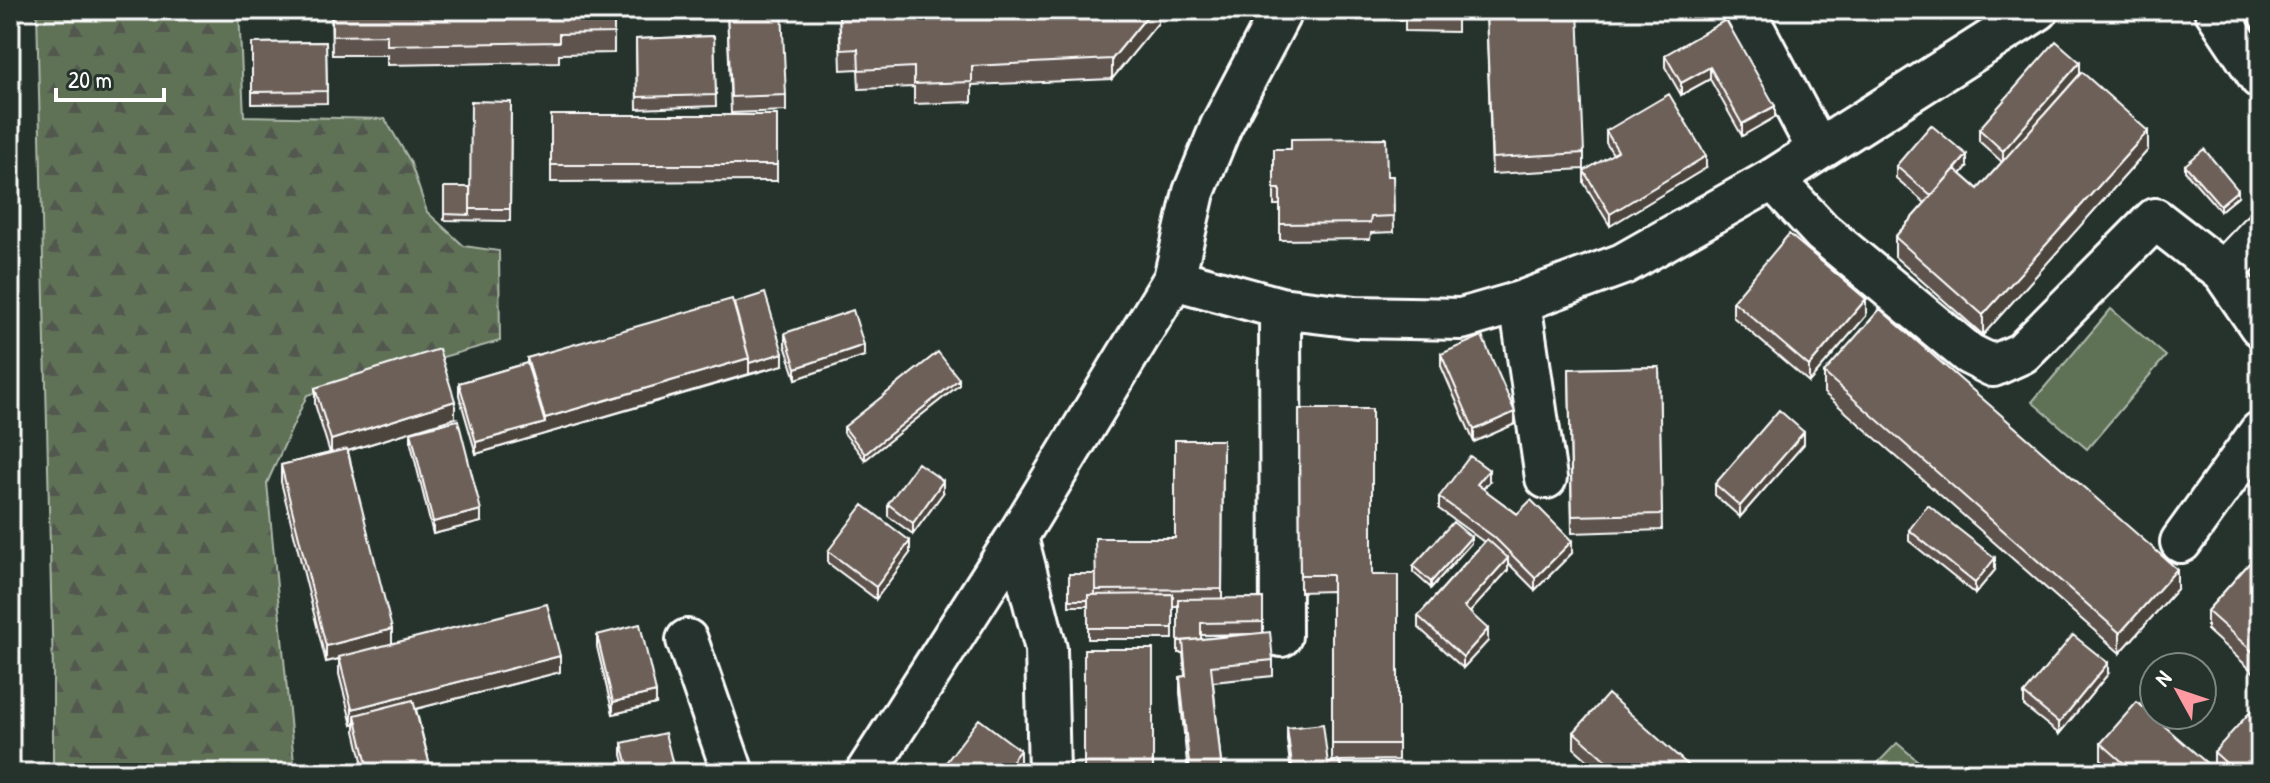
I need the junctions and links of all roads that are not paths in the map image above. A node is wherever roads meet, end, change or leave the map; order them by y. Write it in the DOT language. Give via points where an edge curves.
graph roads {
  1 [pos="1282,10"];
  2 [pos="1744,10"];
  3 [pos="2038,10"];
  4 [pos="2215,10"];
  5 [pos="2260,78"];
  6 [pos="1818,150"];
  7 [pos="1773,179"];
  8 [pos="2260,233"];
  9 [pos="2223,272"];
  10 [pos="1174,279"];
  11 [pos="1520,302"];
  12 [pos="1280,308"];
  13 [pos="2260,326"];
  14 [pos="2260,432"];
  15 [pos="1546,478"];
  16 [pos="1017,537"];
  17 [pos="2181,542"];
  18 [pos="1281,636"];
  19 [pos="687,640"];
  20 [pos="733,773"];
  21 [pos="866,773"];
  22 [pos="1049,773"];
  1 -- 10 [label="street" via="1221,126 1194,192"];
  2 -- 6 [label="street"];
  3 -- 6 [label="street"];
  4 -- 5 [label="street"];
  6 -- 7 [label="street"];
  7 -- 9 [label="street" via="1822,232 1969,354 1993,366 2022,353 2155,219"];
  7 -- 11 [label="street" via="1623,264"];
  8 -- 9 [label="street"];
  9 -- 13 [label="street"];
  10 -- 12 [label="street"];
  10 -- 16 [label="street"];
  11 -- 12 [label="street" via="1461,319 1356,317"];
  11 -- 15 [label="street"];
  12 -- 18 [label="street"];
  14 -- 17 [label="street"];
  16 -- 21 [label="street"];
  16 -- 22 [label="street" via="1046,649"];
  19 -- 20 [label="street"];
}
